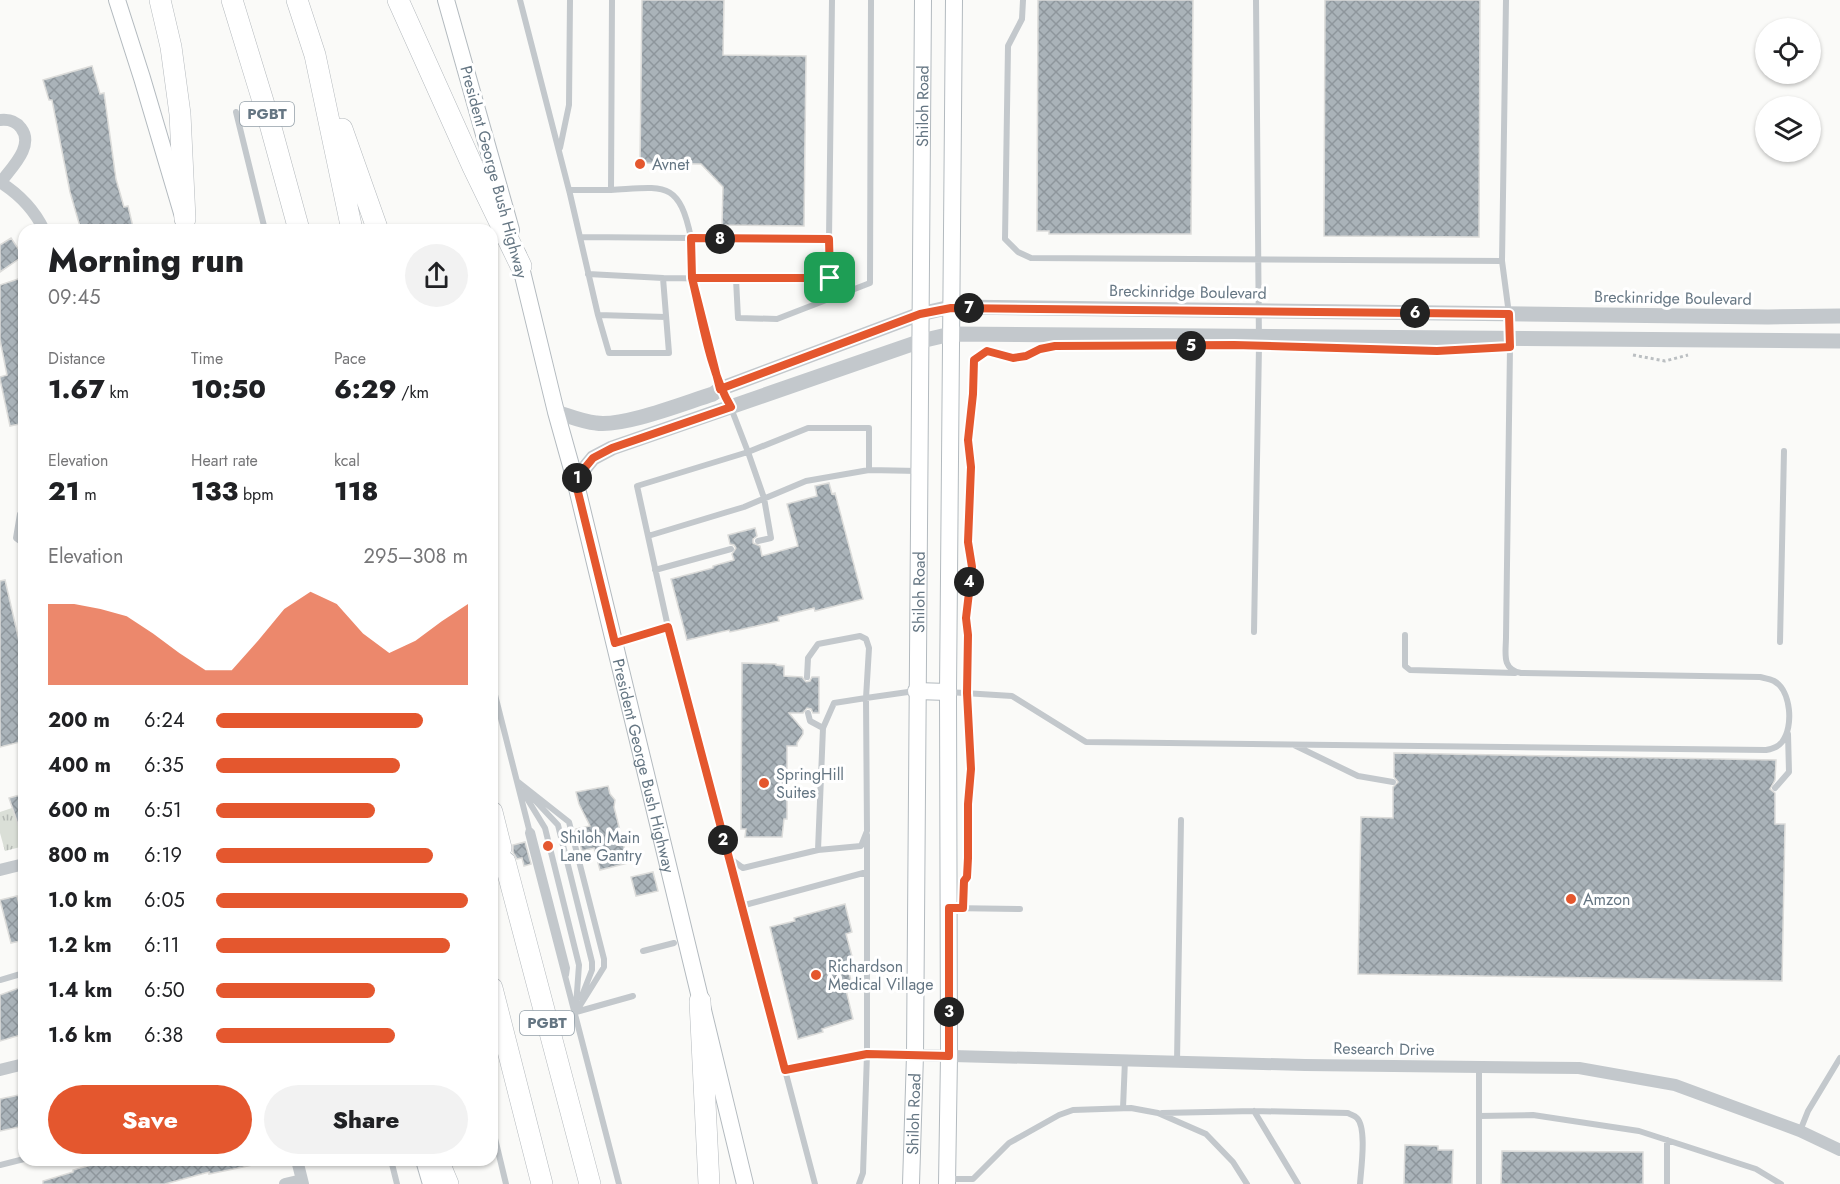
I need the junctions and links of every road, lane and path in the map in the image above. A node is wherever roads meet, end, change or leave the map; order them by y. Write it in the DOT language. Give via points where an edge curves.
graph roads {
  1 [pos="117,0"];
  2 [pos="160,0"];
  3 [pos="232,0"];
  4 [pos="297,0"];
  5 [pos="398,0"];
  6 [pos="446,0"];
  7 [pos="520,0"];
  8 [pos="570,0"];
  9 [pos="612,0"];
  10 [pos="831,0"];
  11 [pos="871,0"];
  12 [pos="923,0"];
  13 [pos="954,0"];
  14 [pos="1023,0"];
  15 [pos="1256,0"];
  16 [pos="1506,0"];
  17 [pos="315,55"];
  18 [pos="236,112"];
  19 [pos="0,120"];
  20 [pos="559,152"];
  21 [pos="0,182"];
  22 [pos="568,190"];
  23 [pos="611,190"];
  24 [pos="41,224"];
  25 [pos="186,224"];
  26 [pos="264,224"];
  27 [pos="297,224"];
  28 [pos="351,224"];
  29 [pos="375,224"];
  30 [pos="580,237"];
  31 [pos="691,238"];
  32 [pos="829,239"];
  33 [pos="1258,260"];
  34 [pos="1502,261"];
  35 [pos="521,266"];
  36 [pos="588,274"];
  37 [pos="663,278"];
  38 [pos="692,278"];
  39 [pos="830,278"];
  40 [pos="736,279"];
  41 [pos="830,299"];
  42 [pos="951,308"];
  43 [pos="1258,311"];
  44 [pos="920,314"];
  45 [pos="1509,314"];
  46 [pos="598,315"];
  47 [pos="1840,316"];
  48 [pos="666,317"];
  49 [pos="951,334"];
  50 [pos="1258,336"];
  51 [pos="1510,338"];
  52 [pos="921,341"];
  53 [pos="1840,341"];
  54 [pos="1040,349"];
  55 [pos="1694,353"];
  56 [pos="1632,355"];
  57 [pos="720,389"];
  58 [pos="731,407"];
  59 [pos="556,412"];
  60 [pos="1784,451"];
  61 [pos="748,452"];
  62 [pos="869,470"];
  63 [pos="919,471"];
  64 [pos="575,480"];
  65 [pos="764,498"];
  66 [pos="648,536"];
  67 [pos="758,541"];
  68 [pos="731,549"];
  69 [pos="655,570"];
  70 [pos="668,627"];
  71 [pos="1254,632"];
  72 [pos="1404,634"];
  73 [pos="1780,642"];
  74 [pos="615,643"];
  75 [pos="1521,673"];
  76 [pos="807,677"];
  77 [pos="916,691"];
  78 [pos="948,692"];
  79 [pos="967,693"];
  80 [pos="866,698"];
  81 [pos="498,707"];
  82 [pos="808,713"];
  83 [pos="822,728"];
  84 [pos="1787,730"];
  85 [pos="1293,744"];
  86 [pos="517,781"];
  87 [pos="1394,782"];
  88 [pos="1775,788"];
  89 [pos="1181,820"];
  90 [pos="867,831"];
  91 [pos="498,835"];
  92 [pos="818,850"];
  93 [pos="728,857"];
  94 [pos="18,866"];
  95 [pos="0,870"];
  96 [pos="867,872"];
  97 [pos="741,906"];
  98 [pos="956,908"];
  99 [pos="1020,909"];
  100 [pos="674,943"];
  101 [pos="643,951"];
  102 [pos="18,975"];
  103 [pos="0,980"];
  104 [pos="633,996"];
  105 [pos="700,1001"];
  106 [pos="498,1012"];
  107 [pos="576,1012"];
  108 [pos="867,1054"];
  109 [pos="915,1055"];
  110 [pos="949,1056"];
  111 [pos="1840,1058"];
  112 [pos="1125,1060"];
  113 [pos="1177,1062"];
  114 [pos="18,1066"];
  115 [pos="1479,1067"];
  116 [pos="0,1070"];
  117 [pos="785,1070"];
  118 [pos="1123,1108"];
  119 [pos="1254,1111"];
  120 [pos="1158,1113"];
  121 [pos="1479,1116"];
  122 [pos="1800,1131"];
  123 [pos="1667,1140"];
  124 [pos="1840,1150"];
  125 [pos="498,1151"];
  126 [pos="18,1160"];
  127 [pos="0,1165"];
  128 [pos="299,1166"];
  129 [pos="392,1166"];
  130 [pos="426,1166"];
  131 [pos="440,1166"];
  132 [pos="303,1182"];
  133 [pos="947,1182"];
  134 [pos="1778,1183"];
  135 [pos="285,1184"];
  136 [pos="397,1184"];
  137 [pos="430,1184"];
  138 [pos="448,1184"];
  139 [pos="506,1184"];
  140 [pos="542,1184"];
  141 [pos="590,1184"];
  142 [pos="619,1184"];
  143 [pos="709,1184"];
  144 [pos="745,1184"];
  145 [pos="815,1184"];
  146 [pos="860,1184"];
  147 [pos="911,1184"];
  148 [pos="1247,1184"];
  149 [pos="1298,1184"];
  150 [pos="1360,1184"];
  151 [pos="1479,1184"];
  152 [pos="1667,1184"];
  1 -- 25 [label="main road"];
  2 -- 25 [label="highway" via="180,114"];
  3 -- 27 [label="highway, PGBT"];
  4 -- 17 [label="highway"];
  5 -- 35 [label="highway"];
  6 -- 35 [label="main road, President George Bush Highway"];
  7 -- 20 [label="lane"];
  8 -- 20 [label="lane" via="569,105"];
  9 -- 23 [label="lane"];
  10 -- 32 [label="lane"];
  11 -- 41 [label="lane" via="870,283"];
  12 -- 44 [label="main road, Shiloh Road"];
  13 -- 42 [label="main road, Shiloh Road"];
  14 -- 33 [label="lane" via="1022,18 1008,46 1005,239 1031,258"];
  15 -- 33 [label="lane"];
  16 -- 34 [label="lane"];
  17 -- 28 [label="highway"];
  17 -- 29 [label="highway"];
  18 -- 26 [label="lane"];
  19 -- 21 [label="street" via="15,122 26,138 24,150"];
  20 -- 22 [label="lane"];
  21 -- 24 [label="street" via="14,191"];
  22 -- 23 [label="lane"];
  22 -- 30 [label="lane"];
  23 -- 31 [label="lane" via="668,190 687,218"];
  30 -- 31 [label="lane"];
  30 -- 36 [label="lane"];
  31 -- 32 [label="lane"];
  31 -- 38 [label="lane"];
  32 -- 39 [label="lane"];
  33 -- 34 [label="lane"];
  33 -- 43 [label="lane"];
  34 -- 45 [label="lane"];
  35 -- 59 [label="main road, President George Bush Highway"];
  36 -- 37 [label="lane"];
  36 -- 46 [label="lane"];
  37 -- 38 [label="lane"];
  37 -- 48 [label="lane"];
  38 -- 40 [label="lane"];
  38 -- 57 [label="lane"];
  39 -- 40 [label="lane"];
  39 -- 41 [label="lane"];
  40 -- 41 [label="lane" via="738,318 777,319"];
  42 -- 43 [label="street, Breckinridge Boulevard"];
  42 -- 44 [label="street, Breckinridge Boulevard"];
  42 -- 49 [label="main road, Shiloh Road"];
  43 -- 45 [label="street, Breckinridge Boulevard"];
  43 -- 50 [label="lane"];
  44 -- 52 [label="main road, Shiloh Road"];
  44 -- 57 [label="street, Breckinridge Boulevard"];
  45 -- 47 [label="street, Breckinridge Boulevard"];
  45 -- 51 [label="lane"];
  46 -- 48 [label="lane"];
  46 -- 48 [label="lane" via="609,352 669,353"];
  49 -- 50 [label="street"];
  49 -- 52 [label="street"];
  49 -- 78 [label="main road, Shiloh Road"];
  50 -- 51 [label="street"];
  50 -- 71 [label="lane"];
  51 -- 53 [label="street"];
  51 -- 75 [label="lane" via="1506,659 1513,671"];
  52 -- 58 [label="street"];
  52 -- 63 [label="main road, Shiloh Road"];
  54 -- 79 [label="path" via="1013,358 987,351 974,360 968,440 968,542 972,567 966,618"];
  55 -- 56 [label="path" via="1665,361"];
  57 -- 58 [label="street"];
  57 -- 59 [label="street, Breckinridge Boulevard" via="618,422 596,423"];
  58 -- 61 [label="lane"];
  58 -- 64 [label="street" via="612,448 593,458"];
  59 -- 64 [label="main road, President George Bush Highway"];
  60 -- 73 [label="lane"];
  61 -- 62 [label="lane" via="808,428 869,428"];
  61 -- 65 [label="lane"];
  61 -- 66 [label="lane" via="637,486"];
  62 -- 63 [label="lane"];
  62 -- 65 [label="lane" via="806,481"];
  63 -- 77 [label="main road, Shiloh Road"];
  64 -- 74 [label="main road, President George Bush Highway"];
  65 -- 66 [label="lane"];
  65 -- 67 [label="lane" via="771,537"];
  66 -- 69 [label="lane"];
  68 -- 69 [label="lane"];
  69 -- 70 [label="lane"];
  70 -- 74 [label="lane"];
  70 -- 93 [label="lane"];
  72 -- 75 [label="lane" via="1404,660 1410,670"];
  74 -- 105 [label="main road, President George Bush Highway"];
  75 -- 84 [label="lane" via="1760,677 1774,681 1785,691 1789,702"];
  76 -- 80 [label="lane" via="808,658 818,644 861,636 869,648"];
  77 -- 78 [label="main road"];
  77 -- 80 [label="lane"];
  77 -- 109 [label="main road, Shiloh Road"];
  78 -- 79 [label="lane"];
  78 -- 98 [label="main road, Shiloh Road"];
  79 -- 85 [label="lane" via="1012,696 1086,742"];
  79 -- 98 [label="path" via="971,769 968,858 967,877"];
  80 -- 83 [label="lane" via="834,703"];
  80 -- 90 [label="lane"];
  81 -- 86 [label="lane"];
  82 -- 83 [label="lane" via="810,722"];
  83 -- 92 [label="lane"];
  84 -- 85 [label="lane" via="1783,741 1766,750"];
  84 -- 88 [label="lane" via="1789,772"];
  85 -- 87 [label="lane" via="1358,776"];
  86 -- 107 [label="lane"];
  86 -- 107 [label="lane" via="548,840 579,965"];
  86 -- 107 [label="lane" via="558,825 592,962"];
  86 -- 107 [label="lane" via="569,822 604,959 604,967"];
  89 -- 113 [label="lane"];
  90 -- 92 [label="lane" via="861,846"];
  90 -- 96 [label="lane"];
  91 -- 141 [label="highway, PGBT"];
  92 -- 93 [label="lane" via="743,868"];
  93 -- 97 [label="lane"];
  94 -- 95 [label="street"];
  96 -- 97 [label="lane"];
  96 -- 108 [label="lane"];
  97 -- 117 [label="lane"];
  98 -- 99 [label="lane"];
  98 -- 110 [label="main road, Shiloh Road"];
  100 -- 101 [label="lane"];
  102 -- 103 [label="lane"];
  104 -- 107 [label="lane"];
  105 -- 143 [label="highway"];
  105 -- 144 [label="main road, President George Bush Highway"];
  106 -- 140 [label="highway, PGBT"];
  107 -- 142 [label="lane"];
  108 -- 109 [label="lane"];
  108 -- 117 [label="lane"];
  108 -- 146 [label="lane"];
  109 -- 110 [label="street, Research Drive"];
  109 -- 147 [label="main road, Shiloh Road"];
  110 -- 112 [label="street, Research Drive"];
  110 -- 133 [label="main road, Shiloh Road"];
  111 -- 122 [label="lane"];
  112 -- 113 [label="street, Research Drive"];
  112 -- 118 [label="lane"];
  113 -- 115 [label="street, Research Drive"];
  114 -- 116 [label="street"];
  115 -- 121 [label="lane"];
  115 -- 122 [label="street, Research Drive" via="1579,1068 1675,1085"];
  117 -- 145 [label="lane"];
  118 -- 120 [label="lane"];
  118 -- 133 [label="lane" via="1073,1110 1059,1115 1009,1143 973,1179"];
  119 -- 120 [label="lane"];
  119 -- 149 [label="lane"];
  119 -- 150 [label="lane" via="1340,1112 1357,1118 1363,1138"];
  120 -- 148 [label="lane" via="1206,1134 1233,1162"];
  121 -- 123 [label="lane" via="1533,1115 1639,1131"];
  121 -- 151 [label="lane"];
  122 -- 124 [label="street, Research Drive"];
  123 -- 134 [label="lane" via="1756,1169"];
  123 -- 152 [label="lane"];
  125 -- 139 [label="lane"];
  126 -- 127 [label="lane"];
  128 -- 132 [label="street"];
  129 -- 136 [label="lane"];
  130 -- 137 [label="main road"];
  131 -- 138 [label="highway"];
  132 -- 135 [label="street"];
}
